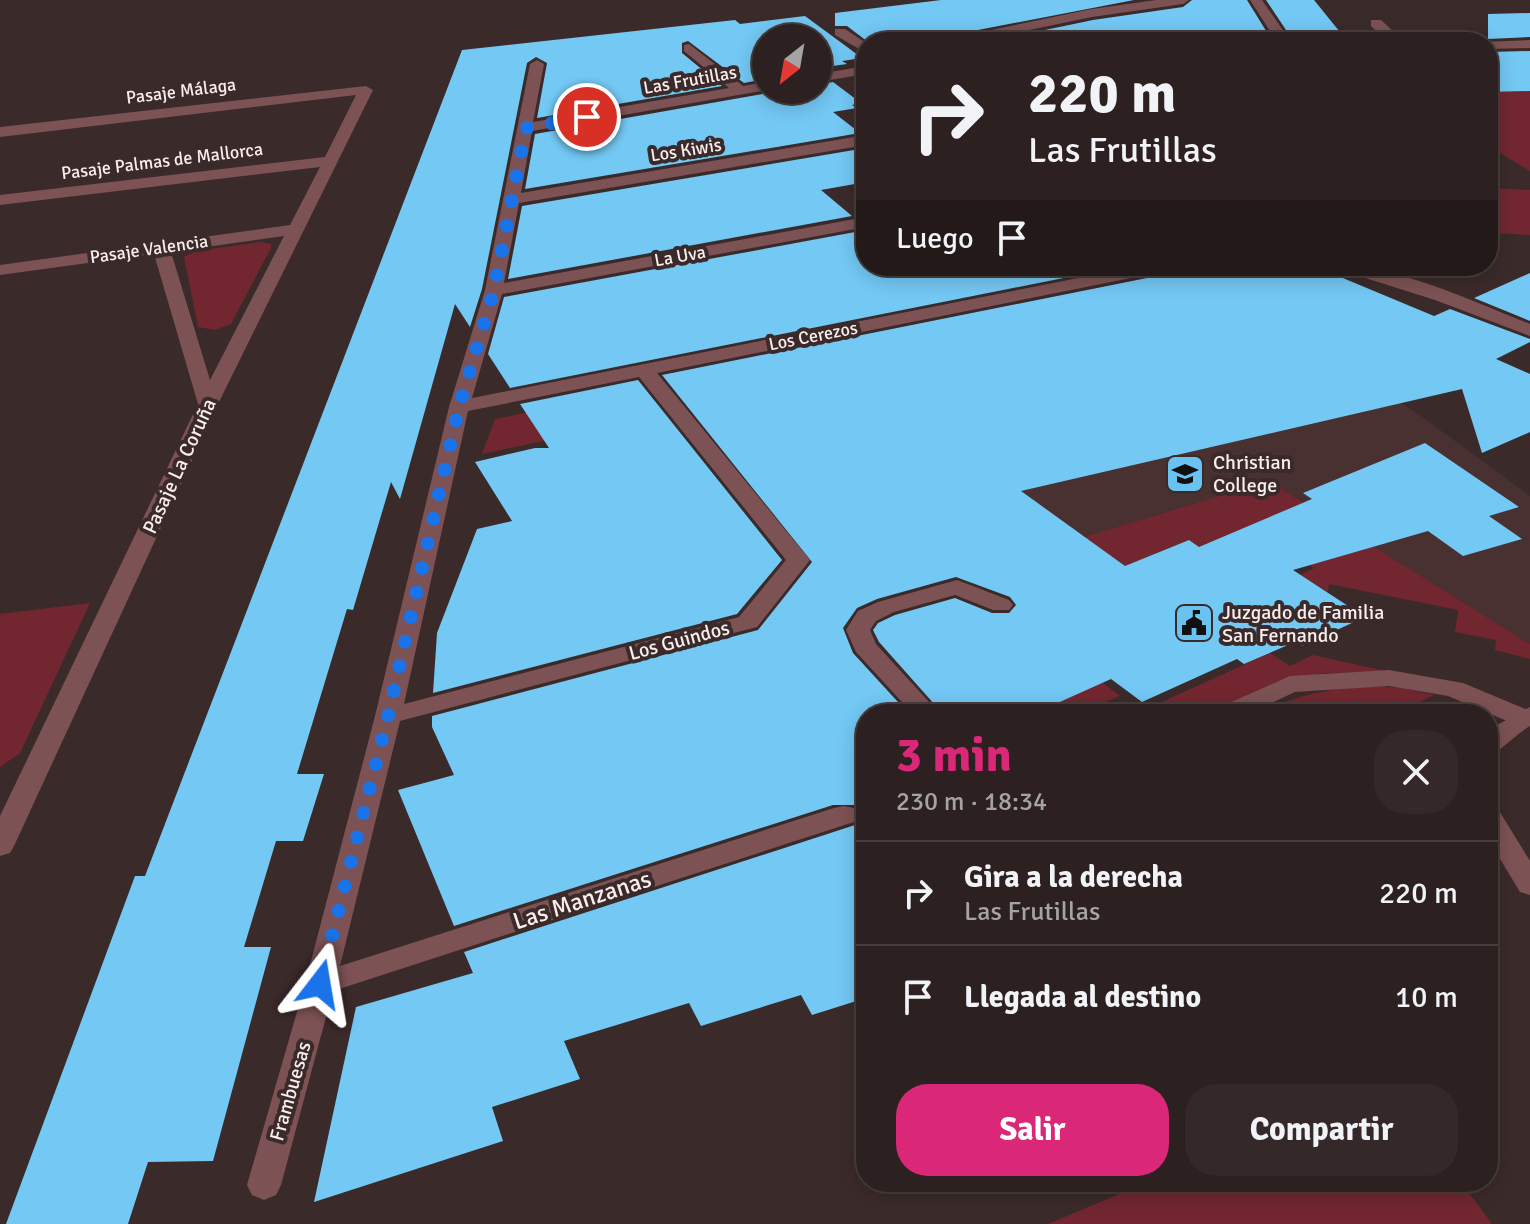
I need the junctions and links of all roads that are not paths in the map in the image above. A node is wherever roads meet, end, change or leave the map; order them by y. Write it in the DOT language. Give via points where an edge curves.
graph roads {
  1 [pos="1183,0"];
  2 [pos="1256,0"];
  3 [pos="1376,23"];
  4 [pos="840,32"];
  5 [pos="1001,32"];
  6 [pos="1273,32"];
  7 [pos="1384,32"];
  8 [pos="856,42"];
  9 [pos="1530,44"];
  10 [pos="1498,45"];
  11 [pos="689,48"];
  12 [pos="537,64"];
  13 [pos="856,72"];
  14 [pos="832,76"];
  15 [pos="752,88"];
  16 [pos="366,90"];
  17 [pos="740,90"];
  18 [pos="526,128"];
  19 [pos="0,132"];
  20 [pos="856,142"];
  21 [pos="329,161"];
  22 [pos="513,199"];
  23 [pos="0,200"];
  24 [pos="856,224"];
  25 [pos="298,229"];
  26 [pos="161,248"];
  27 [pos="0,270"];
  28 [pos="1116,276"];
  29 [pos="1378,276"];
  30 [pos="494,290"];
  31 [pos="1530,330"];
  32 [pos="644,370"];
  33 [pos="208,404"];
  34 [pos="459,407"];
  35 [pos="1001,605"];
  36 [pos="918,704"];
  37 [pos="1248,704"];
  38 [pos="1493,704"];
  39 [pos="1498,706"];
  40 [pos="388,716"];
  41 [pos="1527,717"];
  42 [pos="1498,735"];
  43 [pos="844,815"];
  44 [pos="1498,832"];
  45 [pos="0,846"];
  46 [pos="1530,885"];
  47 [pos="320,984"];
  48 [pos="264,1185"];
  1 -- 5 [label="street"];
  2 -- 6 [label="street"];
  3 -- 7 [label="street"];
  4 -- 8 [label="street"];
  9 -- 10 [label="street"];
  11 -- 17 [label="street"];
  12 -- 18 [label="street, Frambuesas"];
  13 -- 14 [label="street"];
  15 -- 17 [label="street, Las Frutillas"];
  16 -- 19 [label="street, Pasaje Málaga"];
  16 -- 21 [label="street, Pasaje La Coruña"];
  17 -- 18 [label="street, Las Frutillas"];
  18 -- 22 [label="street, Frambuesas"];
  20 -- 22 [label="street, Los Kiwis"];
  21 -- 23 [label="street, Pasaje Palmas de Mallorca"];
  21 -- 25 [label="street, Pasaje La Coruña"];
  22 -- 30 [label="street, Frambuesas"];
  24 -- 30 [label="street, La Uva"];
  25 -- 26 [label="street, Pasaje Valencia"];
  25 -- 33 [label="street, Pasaje La Coruña"];
  26 -- 27 [label="street, Pasaje Valencia"];
  26 -- 33 [label="street"];
  28 -- 32 [label="street, Los Cerezos"];
  29 -- 31 [label="street"];
  30 -- 34 [label="street, Frambuesas"];
  32 -- 34 [label="street, Los Cerezos"];
  32 -- 40 [label="street, Los Guindos" via="798,560 748,622"];
  33 -- 45 [label="street, Pasaje La Coruña"];
  34 -- 40 [label="street, Frambuesas"];
  35 -- 36 [label="street" via="957,587 867,616 858,630 865,647"];
  37 -- 38 [label="street" via="1290,684 1389,678 1454,689"];
  39 -- 41 [label="street"];
  40 -- 47 [label="street, Frambuesas"];
  41 -- 42 [label="street"];
  43 -- 47 [label="street, Las Manzanas"];
  44 -- 46 [label="street"];
  47 -- 48 [label="street, Frambuesas"];
}
